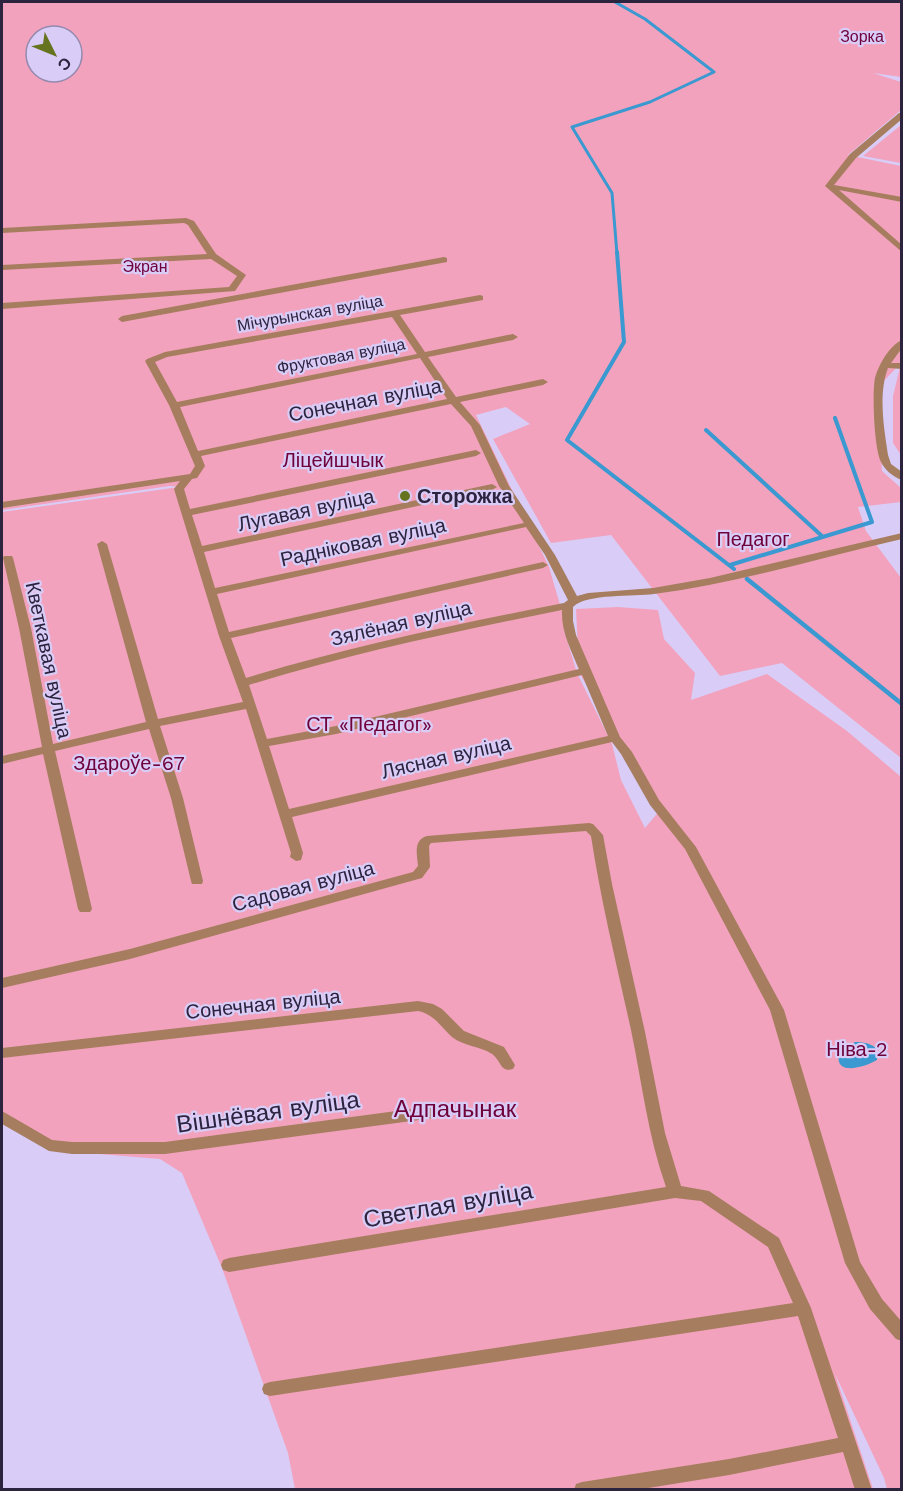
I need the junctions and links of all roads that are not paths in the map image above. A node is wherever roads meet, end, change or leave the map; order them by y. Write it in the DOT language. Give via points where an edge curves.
graph roads {
  1 [pos="902,115"];
  2 [pos="829,186"];
  3 [pos="902,200"];
  4 [pos="2,231"];
  5 [pos="902,250"];
  6 [pos="213,256"];
  7 [pos="444,260"];
  8 [pos="2,268"];
  9 [pos="232,289"];
  10 [pos="239,298"];
  11 [pos="480,298"];
  12 [pos="2,306"];
  13 [pos="394,312"];
  14 [pos="122,319"];
  15 [pos="513,337"];
  16 [pos="902,343"];
  17 [pos="422,355"];
  18 [pos="886,365"];
  19 [pos="902,366"];
  20 [pos="543,382"];
  21 [pos="455,402"];
  22 [pos="174,405"];
  23 [pos="476,453"];
  24 [pos="196,454"];
  25 [pos="902,477"];
  26 [pos="181,478"];
  27 [pos="492,488"];
  28 [pos="2,505"];
  29 [pos="185,513"];
  30 [pos="522,526"];
  31 [pos="902,536"];
  32 [pos="102,544"];
  33 [pos="197,550"];
  34 [pos="8,558"];
  35 [pos="543,565"];
  36 [pos="212,592"];
  37 [pos="571,603"];
  38 [pos="225,636"];
  39 [pos="586,671"];
  40 [pos="243,683"];
  41 [pos="250,704"];
  42 [pos="153,724"];
  43 [pos="615,738"];
  44 [pos="262,744"];
  45 [pos="48,749"];
  46 [pos="2,760"];
  47 [pos="285,814"];
  48 [pos="296,857"];
  49 [pos="197,881"];
  50 [pos="85,909"];
  51 [pos="2,983"];
  52 [pos="2,1053"];
  53 [pos="508,1065"];
  54 [pos="449,1110"];
  55 [pos="2,1118"];
  56 [pos="675,1192"];
  57 [pos="229,1265"];
  58 [pos="803,1308"];
  59 [pos="902,1335"];
  60 [pos="270,1389"];
  61 [pos="849,1443"];
  62 [pos="582,1490"];
  63 [pos="864,1490"];
  1 -- 2 [label="street" via="853,156"];
  2 -- 3 [label="street"];
  2 -- 5 [label="street"];
  4 -- 6 [label="street" via="175,220 191,222"];
  6 -- 8 [label="street"];
  6 -- 9 [label="street" via="242,275"];
  7 -- 10 [label="street"];
  9 -- 10 [label="street"];
  9 -- 12 [label="street"];
  10 -- 14 [label="street"];
  11 -- 13 [label="street, Мічурынская вуліца"];
  13 -- 17 [label="street"];
  13 -- 22 [label="street, Мічурынская вуліца" via="153,358 150,364"];
  15 -- 17 [label="street, Фруктовая вуліца"];
  16 -- 18 [label="street" via="892,351"];
  17 -- 21 [label="street"];
  17 -- 22 [label="street, Фруктовая вуліца"];
  18 -- 19 [label="street"];
  18 -- 25 [label="street" via="879,380 882,449 884,461"];
  20 -- 21 [label="street, Сонечная вуліца"];
  21 -- 24 [label="street, Сонечная вуліца"];
  21 -- 37 [label="street" via="475,425 504,486 550,555"];
  22 -- 24 [label="street"];
  23 -- 29 [label="street"];
  24 -- 26 [label="street" via="198,471"];
  26 -- 28 [label="street"];
  26 -- 29 [label="street" via="187,480 179,489"];
  27 -- 33 [label="street, Лугавая вуліца"];
  29 -- 33 [label="street"];
  30 -- 36 [label="street, Радніковая вуліца"];
  31 -- 37 [label="street, Зялёная вуліца" via="710,581 588,596"];
  32 -- 42 [label="street"];
  33 -- 36 [label="street"];
  34 -- 45 [label="street, Кветкавая вуліца"];
  35 -- 38 [label="street"];
  36 -- 38 [label="street"];
  37 -- 39 [label="street" via="567,621 570,635"];
  37 -- 40 [label="street, Зялёная вуліца" via="315,661"];
  38 -- 40 [label="street"];
  39 -- 43 [label="street"];
  39 -- 44 [label="street"];
  40 -- 41 [label="street"];
  41 -- 42 [label="street"];
  41 -- 44 [label="street"];
  42 -- 45 [label="street"];
  42 -- 49 [label="street" via="177,798"];
  43 -- 47 [label="street, Лясная вуліца"];
  43 -- 59 [label="street" via="654,802 690,846 777,1010 853,1263 876,1304"];
  44 -- 47 [label="street"];
  45 -- 46 [label="street"];
  45 -- 50 [label="street, Кветкавая вуліца"];
  47 -- 48 [label="street"];
  51 -- 56 [label="street, Садовая вуліца" via="130,954 409,877 424,867 423,845 427,840 589,828 597,835 605,892 661,1148"];
  52 -- 53 [label="street, Сонечная вуліца" via="418,1006 437,1013 459,1035 499,1051"];
  54 -- 55 [label="street, Вішнёвая вуліца" via="165,1148 49,1145"];
  56 -- 57 [label="street, Светлая вуліца"];
  56 -- 58 [label="street, Светлая вуліца" via="704,1195 774,1243"];
  58 -- 60 [label="street"];
  58 -- 61 [label="street, Светлая вуліца"];
  61 -- 62 [label="street"];
  61 -- 63 [label="street, Светлая вуліца"];
}
